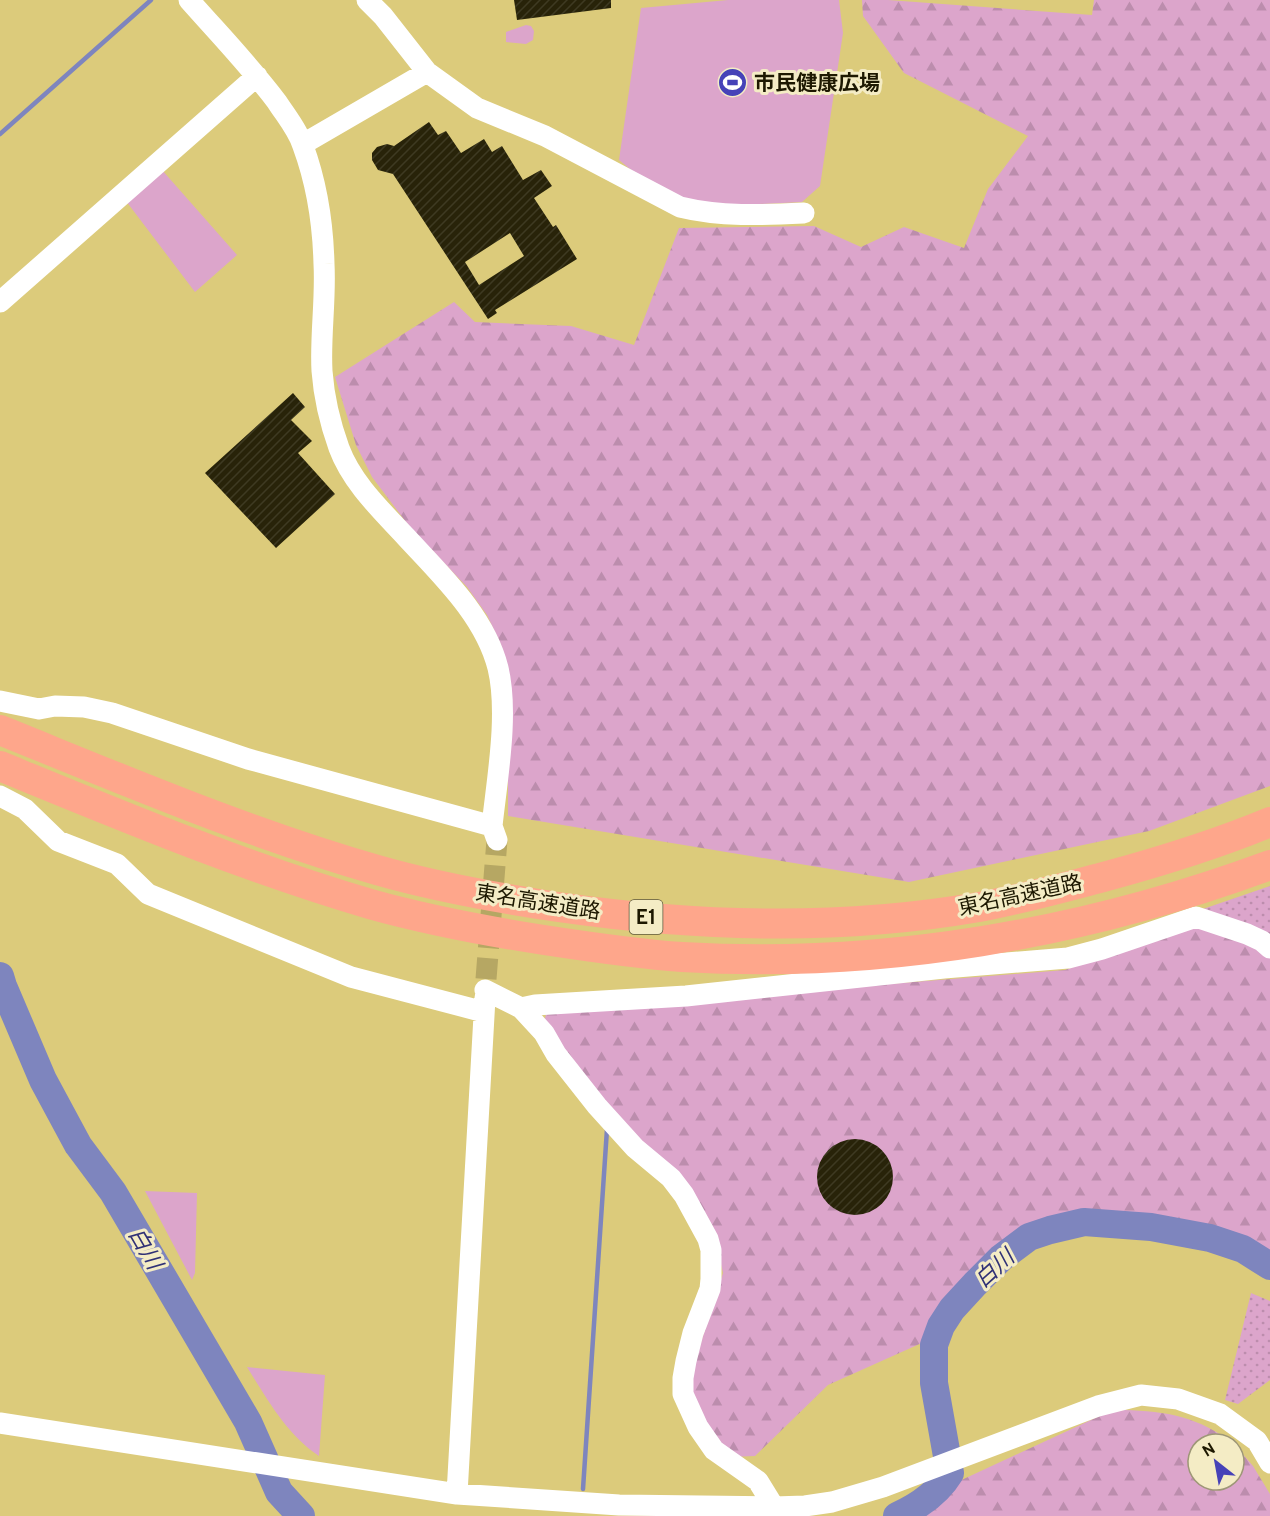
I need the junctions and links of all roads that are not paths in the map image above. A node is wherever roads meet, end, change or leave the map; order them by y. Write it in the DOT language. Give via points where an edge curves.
graph roads {
  1 [pos="189,0"];
  2 [pos="367,0"];
  3 [pos="427,72"];
  4 [pos="257,76"];
  5 [pos="303,144"];
  6 [pos="804,213"];
  7 [pos="0,302"];
  8 [pos="0,701"];
  9 [pos="0,730"];
  10 [pos="0,766"];
  11 [pos="0,796"];
  12 [pos="1270,822"];
  13 [pos="1270,865"];
  14 [pos="1270,948"];
  15 [pos="521,1008"];
  16 [pos="484,1012"];
  17 [pos="0,1424"];
  18 [pos="1270,1463"];
  19 [pos="457,1494"];
  20 [pos="774,1507"];
  1 -- 4 [label="street"];
  2 -- 3 [label="street"];
  3 -- 5 [label="street"];
  3 -- 6 [label="street" via="477,108 545,136 680,207 734,216"];
  4 -- 5 [label="street"];
  4 -- 7 [label="street"];
  5 -- 8 [label="street" via="320,209 324,265 322,371 326,403 352,475 461,598 484,633 498,668 502,723 495,833 112,713 84,707 39,709"];
  9 -- 12 [label="highway, 東名高速道路 / E1" via="296,845 380,871 518,901 687,921 831,922 979,907 1150,865"];
  10 -- 13 [label="highway, 東名高速道路 / E1" via="209,850 372,904 515,936 681,957 835,958 980,941 1122,911 1211,887"];
  11 -- 16 [label="street" via="24,809 58,841 117,864 148,894 351,977"];
  14 -- 15 [label="street" via="1247,934 1196,917 1068,958 686,996"];
  15 -- 16 [label="street" via="486,985"];
  15 -- 20 [label="street" via="597,1106 635,1148 671,1178 708,1239 710,1289 693,1333 683,1394 714,1450 758,1481"];
  16 -- 19 [label="street"];
  17 -- 19 [label="street"];
  18 -- 20 [label="street" via="1257,1441 1220,1414 1178,1399 1141,1395 1098,1406 883,1487 832,1502"];
  19 -- 20 [label="street" via="619,1505"];
}
